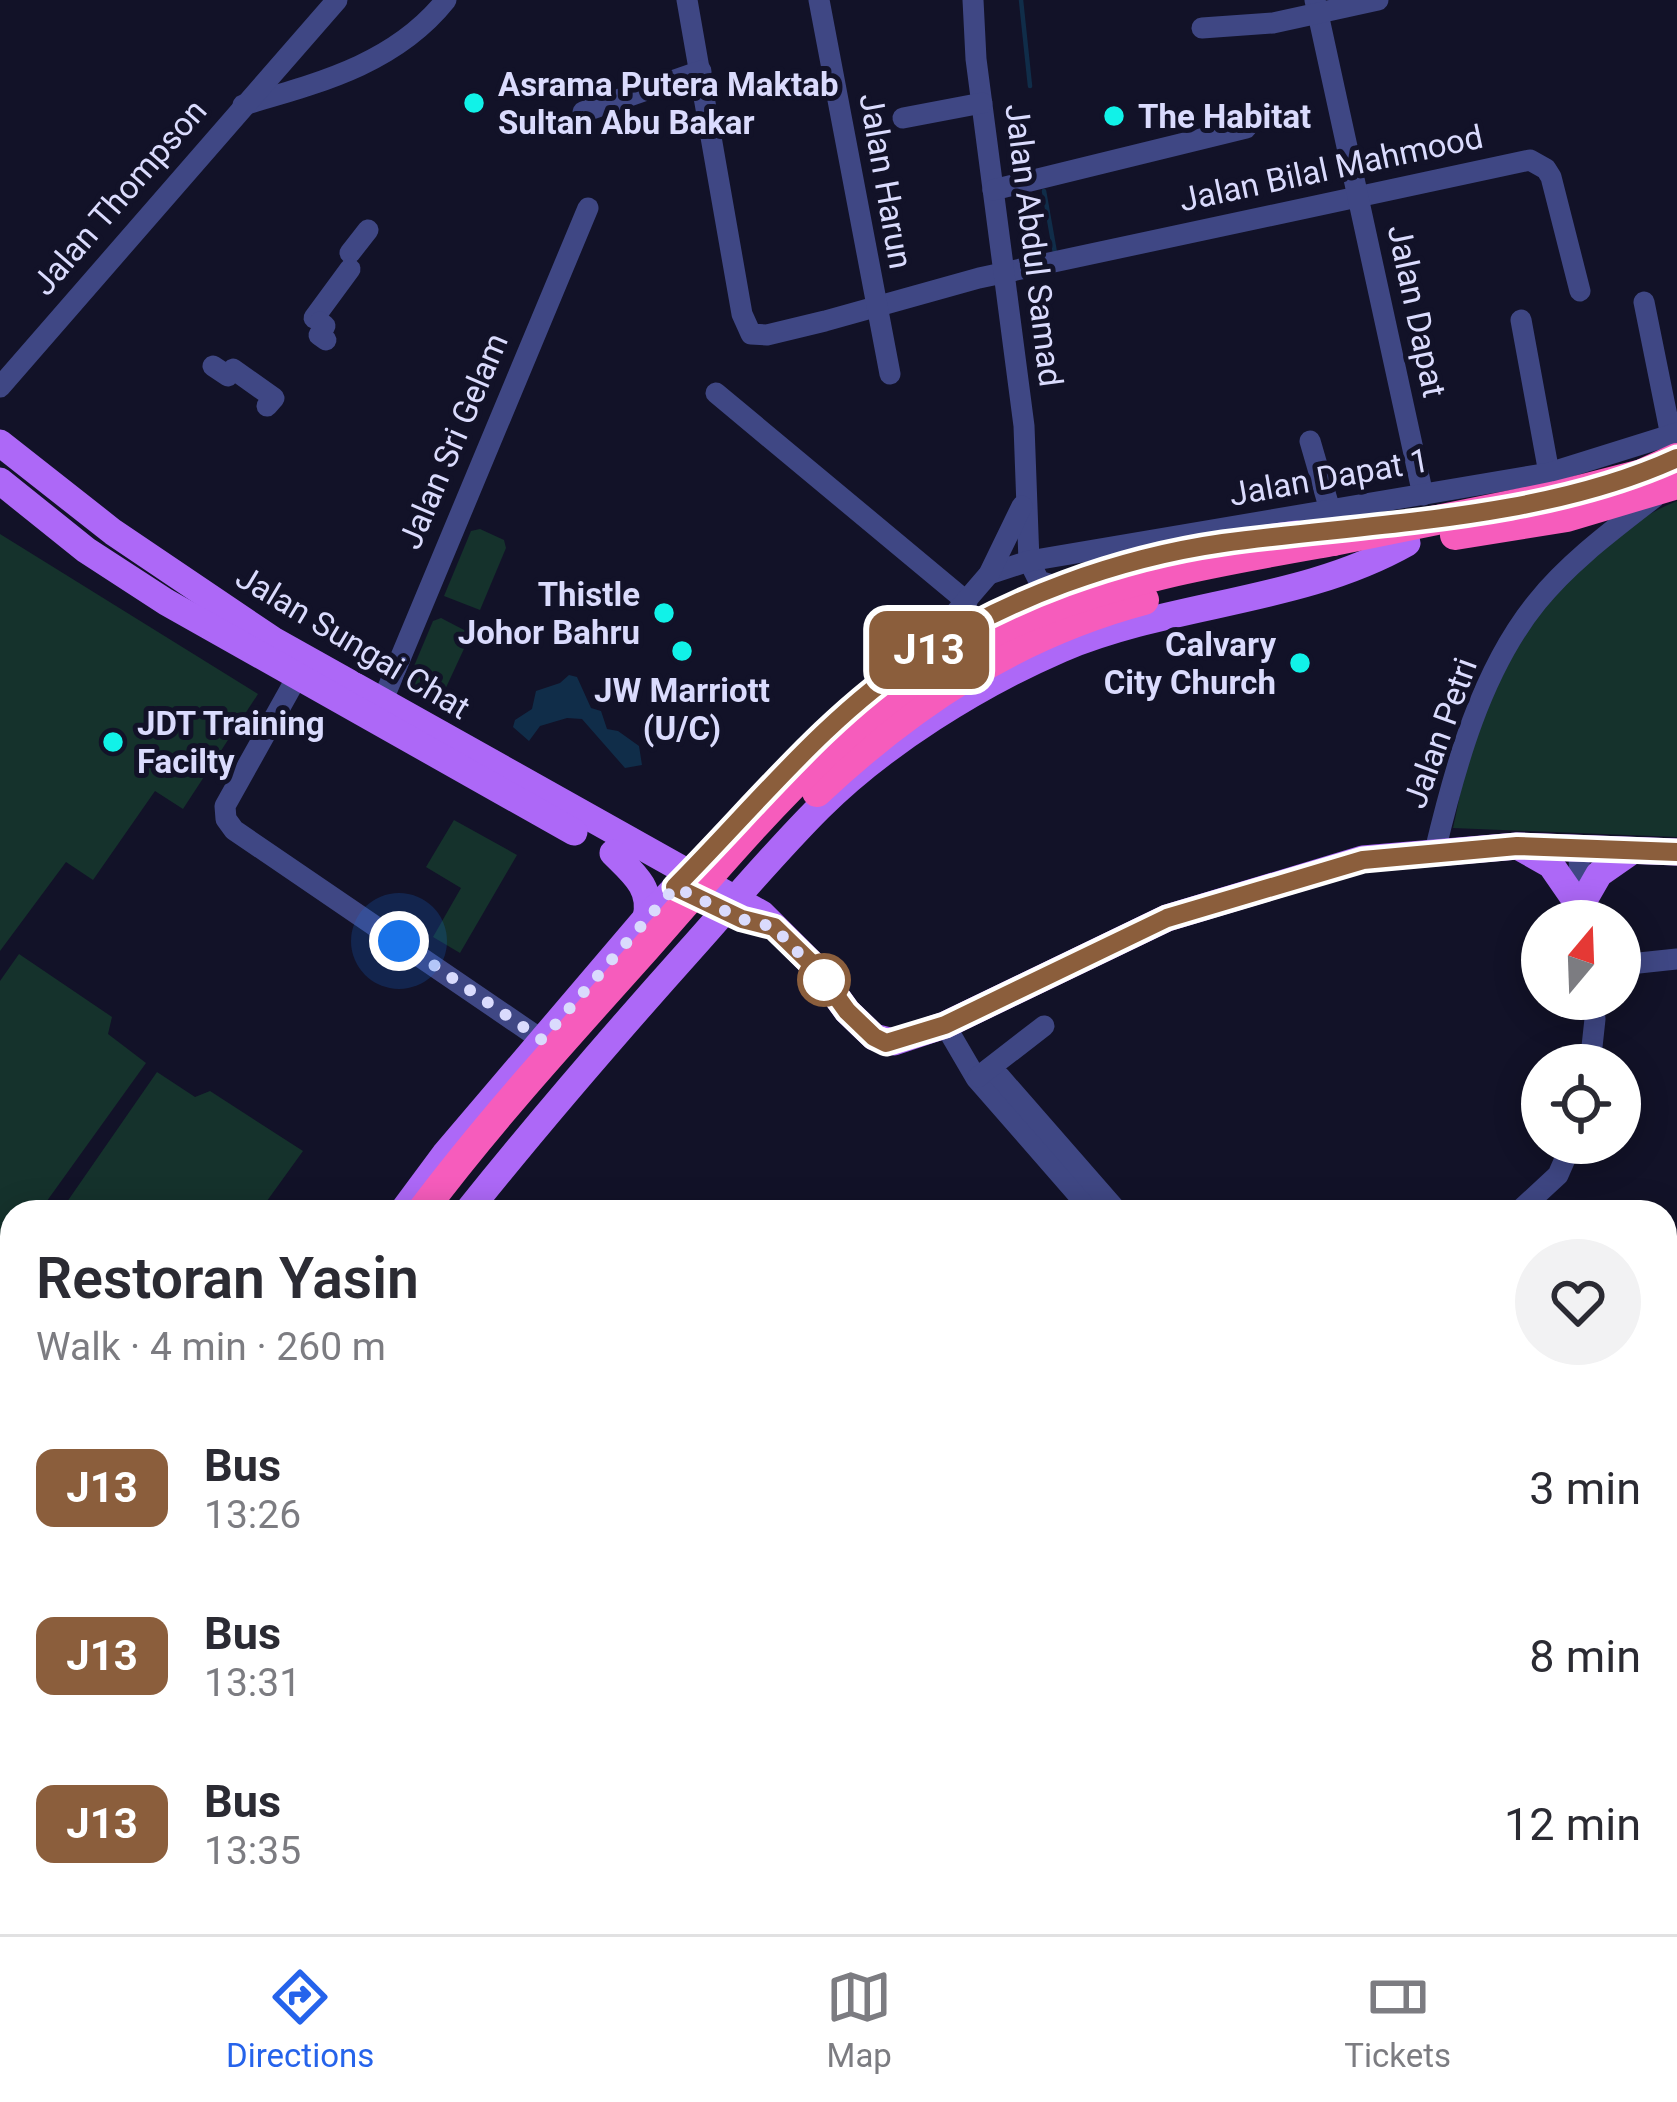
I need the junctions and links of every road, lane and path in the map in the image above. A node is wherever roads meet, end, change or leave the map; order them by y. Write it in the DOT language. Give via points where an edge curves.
graph roads {
  1 [pos="337,0"];
  2 [pos="446,0"];
  3 [pos="687,0"];
  4 [pos="819,0"];
  5 [pos="973,0"];
  6 [pos="1378,0"];
  7 [pos="1316,7"];
  8 [pos="1202,28"];
  9 [pos="701,70"];
  10 [pos="982,103"];
  11 [pos="242,106"];
  12 [pos="583,112"];
  13 [pos="903,118"];
  14 [pos="1246,128"];
  15 [pos="993,188"];
  16 [pos="1358,195"];
  17 [pos="588,208"];
  18 [pos="368,230"];
  19 [pos="1003,274"];
  20 [pos="1580,291"];
  21 [pos="1644,302"];
  22 [pos="876,308"];
  23 [pos="1521,320"];
  24 [pos="320,327"];
  25 [pos="213,366"];
  26 [pos="890,374"];
  27 [pos="0,387"];
  28 [pos="716,393"];
  29 [pos="267,406"];
  30 [pos="1310,441"];
  31 [pos="0,442"];
  32 [pos="1675,442"];
  33 [pos="1549,473"];
  34 [pos="0,481"];
  35 [pos="1671,487"];
  36 [pos="1423,495"];
  37 [pos="1024,500"];
  38 [pos="1474,511"];
  39 [pos="1333,535"];
  40 [pos="1407,543"];
  41 [pos="1029,561"];
  42 [pos="989,574"];
  43 [pos="1059,587"];
  44 [pos="968,602"];
  45 [pos="917,657"];
  46 [pos="297,676"];
  47 [pos="382,702"];
  48 [pos="1517,846"];
  49 [pos="1574,848"];
  50 [pos="1435,851"];
  51 [pos="1632,851"];
  52 [pos="1677,852"];
  53 [pos="613,853"];
  54 [pos="777,854"];
  55 [pos="682,880"];
  56 [pos="1572,900"];
  57 [pos="1576,900"];
  58 [pos="1587,900"];
  59 [pos="730,905"];
  60 [pos="646,918"];
  61 [pos="774,927"];
  62 [pos="697,943"];
  63 [pos="1677,959"];
  64 [pos="1641,963"];
  65 [pos="945,1025"];
  66 [pos="1044,1026"];
  67 [pos="542,1040"];
  68 [pos="982,1074"];
  69 [pos="1563,1164"];
  70 [pos="417,1200"];
  71 [pos="418,1200"];
  72 [pos="455,1200"];
  73 [pos="477,1200"];
  74 [pos="1083,1200"];
  75 [pos="1106,1200"];
  76 [pos="1531,1200"];
  1 -- 11 [label="street, Jalan Thompson"];
  2 -- 11 [label="street, Jalan Thompson" via="406,40 350,73"];
  3 -- 9 [label="street"];
  4 -- 22 [label="street, Jalan Harun"];
  5 -- 10 [label="street, Jalan Abdul Samad"];
  6 -- 7 [label="street"];
  7 -- 8 [label="street" via="1274,23"];
  7 -- 16 [label="street, Jalan Dapat"];
  9 -- 12 [label="street"];
  9 -- 22 [label="street, Jalan Bilal Mahmood" via="751,334"];
  10 -- 13 [label="street"];
  10 -- 15 [label="street, Jalan Abdul Samad"];
  11 -- 27 [label="street, Jalan Thompson"];
  14 -- 15 [label="street"];
  15 -- 19 [label="street, Jalan Abdul Samad"];
  16 -- 19 [label="street, Jalan Bilal Mahmood"];
  16 -- 20 [label="street, Jalan Bilal Mahmood" via="1530,160 1551,177"];
  16 -- 36 [label="street, Jalan Dapat"];
  17 -- 47 [label="street, Jalan Sri Gelam"];
  18 -- 24 [label="street"];
  19 -- 22 [label="street, Jalan Bilal Mahmood"];
  19 -- 37 [label="street, Jalan Abdul Samad" via="1024,426"];
  21 -- 32 [label="street"];
  22 -- 26 [label="street, Jalan Harun"];
  23 -- 33 [label="street"];
  25 -- 29 [label="street" via="228,376 233,369 274,398"];
  28 -- 44 [label="street"];
  30 -- 39 [label="street"];
  31 -- 47 [label="main road, Jalan Sungai Chat" via="187,584"];
  32 -- 33 [label="street, Jalan Dapat 1"];
  32 -- 38 [label="highway" via="1642,473"];
  33 -- 36 [label="street, Jalan Dapat 1"];
  34 -- 46 [label="main road, Jalan Sungai Chat" via="86,550"];
  35 -- 40 [label="highway" via="1567,517"];
  35 -- 50 [label="street, Jalan Petri" via="1601,539 1537,602 1486,688"];
  36 -- 39 [label="street, Jalan Dapat 1"];
  37 -- 41 [label="street, Jalan Abdul Samad"];
  37 -- 42 [label="street, Jalan Abdul Samad"];
  38 -- 39 [label="highway"];
  38 -- 43 [label="main road" via="1217,544"];
  39 -- 40 [label="highway"];
  39 -- 41 [label="street, Jalan Dapat 1"];
  39 -- 71 [label="highway, bridge" via="1081,596 993,633 885,702 791,789"];
  39 -- 72 [label="highway, bridge" via="1040,635 905,715 804,804 591,1036"];
  40 -- 54 [label="main road" via="1350,570 1102,634 1022,668 895,745 821,805"];
  41 -- 42 [label="street, Jalan Dapat 1"];
  41 -- 43 [label="street" via="1039,581"];
  42 -- 44 [label="street, Jalan Abdul Samad"];
  43 -- 45 [label="main road"];
  44 -- 45 [label="street, Jalan Abdul Samad"];
  45 -- 55 [label="main road" via="843,717"];
  46 -- 53 [label="main road, Jalan Sungai Chat"];
  46 -- 67 [label="street" via="225,806 226,820"];
  47 -- 55 [label="main road, Jalan Sungai Chat"];
  48 -- 49 [label="main road"];
  48 -- 50 [label="main road"];
  48 -- 56 [label="main road" via="1551,866"];
  49 -- 51 [label="main road"];
  49 -- 57 [label="street"];
  50 -- 65 [label="main road" via="1363,860 1167,918"];
  51 -- 52 [label="main road"];
  51 -- 58 [label="main road" via="1598,874"];
  53 -- 55 [label="main road, Jalan Sungai Chat"];
  53 -- 60 [label="main road" via="644,886"];
  54 -- 59 [label="main road"];
  54 -- 61 [label="main road" via="765,898"];
  55 -- 59 [label="main road"];
  55 -- 60 [label="main road"];
  59 -- 61 [label="main road"];
  59 -- 62 [label="main road"];
  60 -- 67 [label="main road"];
  61 -- 62 [label="main road" via="736,927"];
  61 -- 65 [label="main road" via="880,1041"];
  62 -- 73 [label="main road"];
  63 -- 64 [label="street"];
  65 -- 68 [label="street"];
  66 -- 68 [label="street"];
  67 -- 70 [label="main road"];
  68 -- 74 [label="street"];
  68 -- 75 [label="street"];
  69 -- 76 [label="street"];
}
